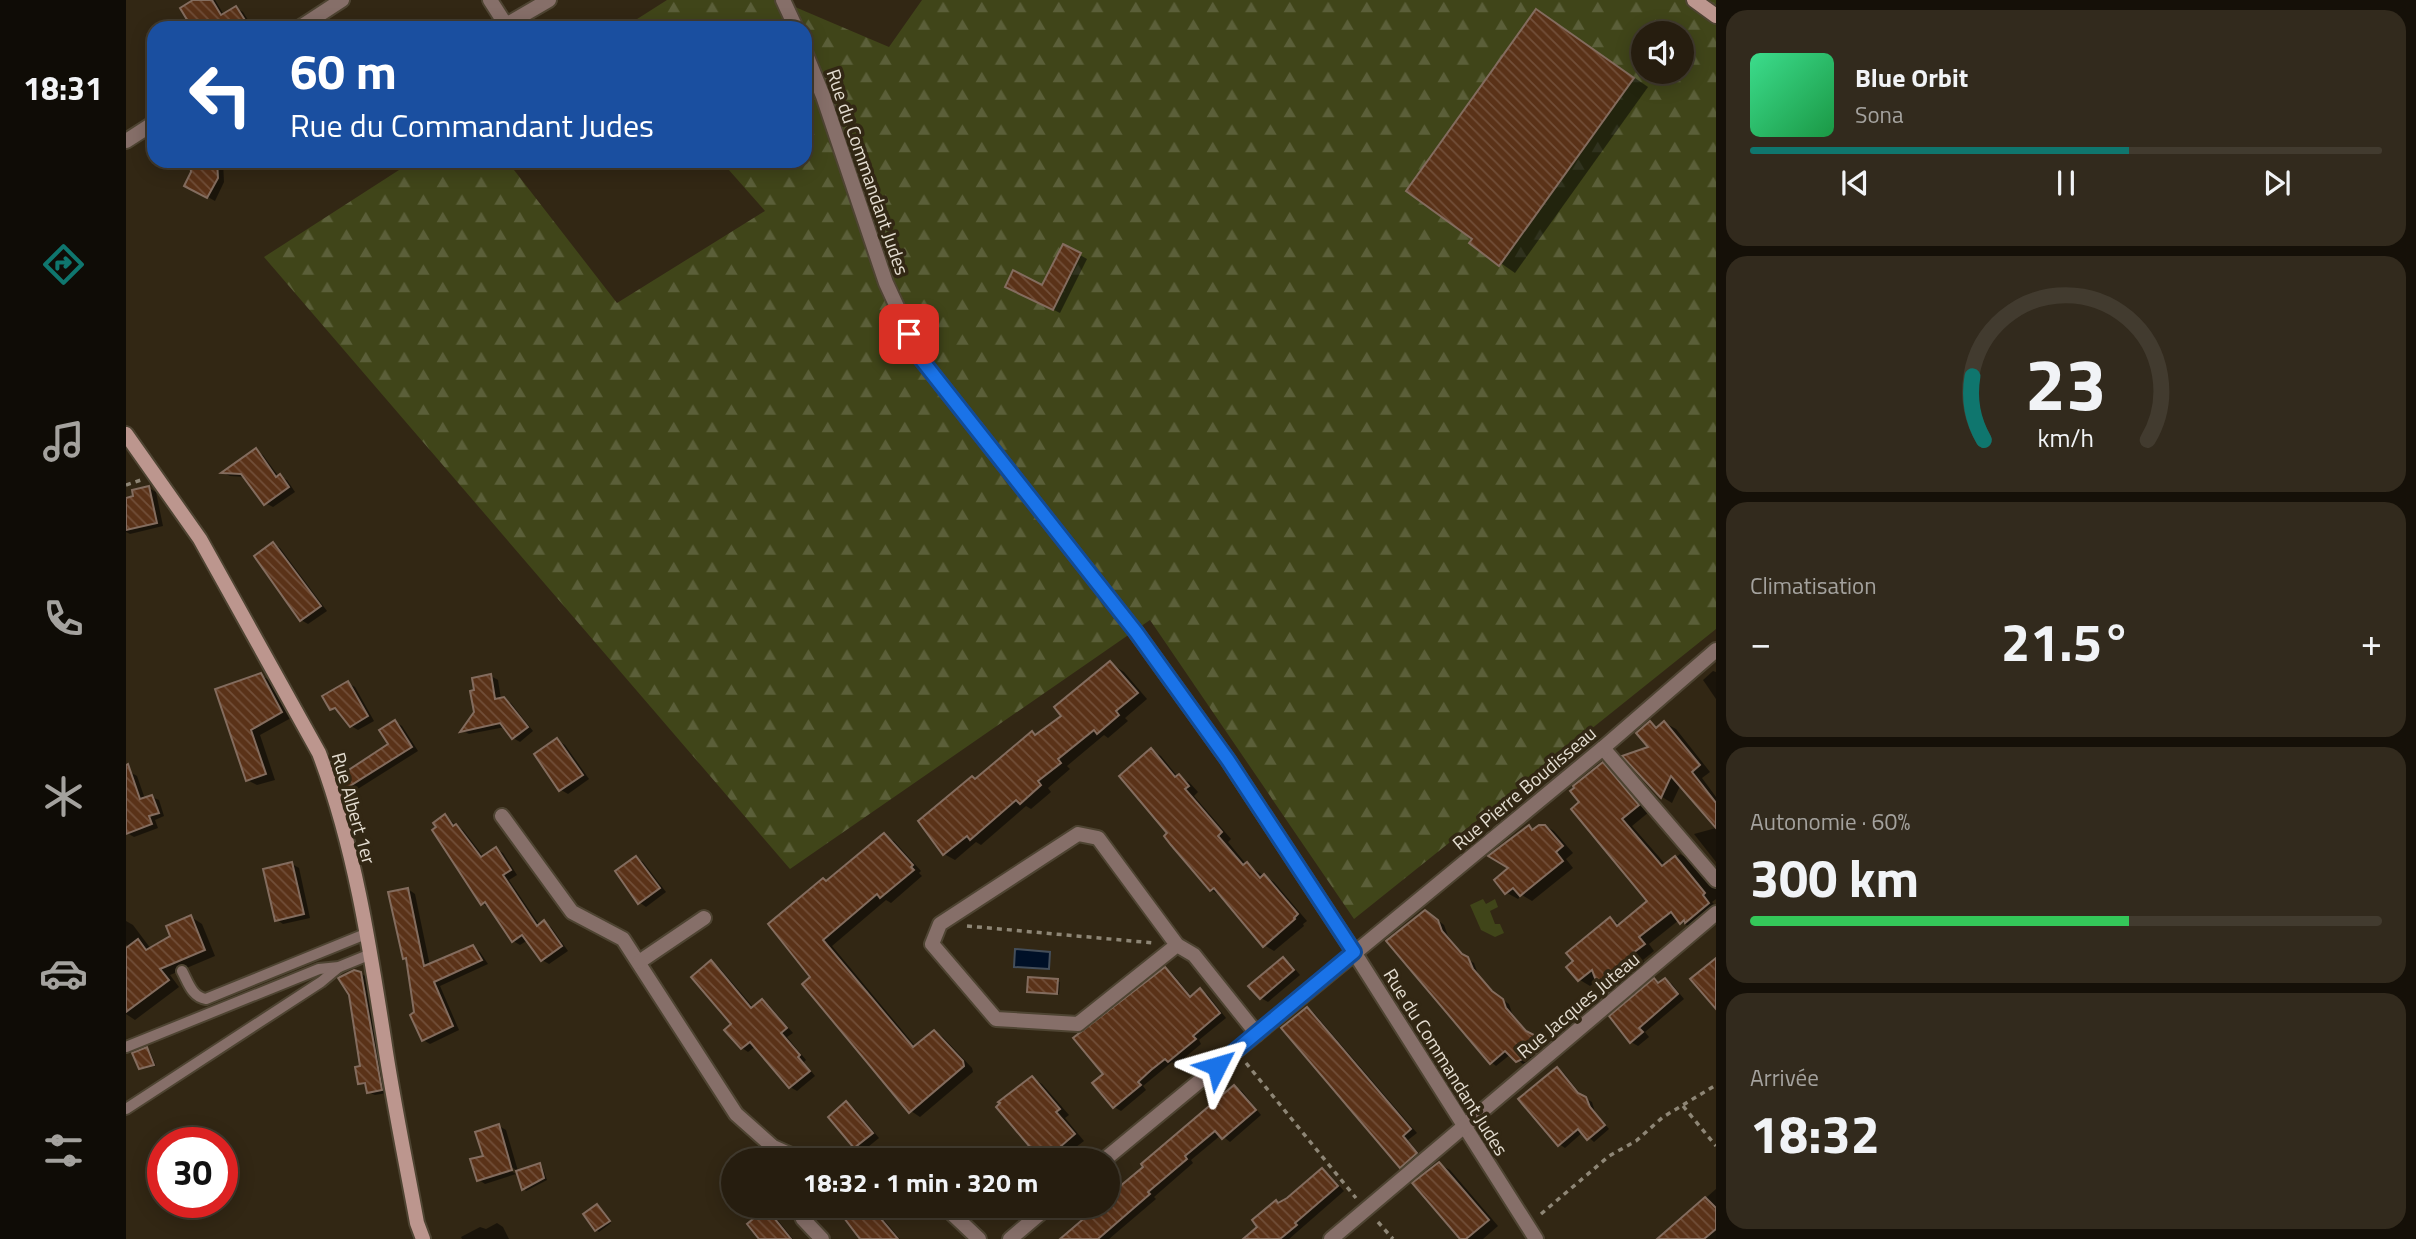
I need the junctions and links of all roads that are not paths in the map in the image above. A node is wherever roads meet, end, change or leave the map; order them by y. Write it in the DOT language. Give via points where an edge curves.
graph roads {
  1 [pos="342,0"];
  2 [pos="490,0"];
  3 [pos="549,0"];
  4 [pos="783,0"];
  5 [pos="1694,0"];
  6 [pos="1716,16"];
  7 [pos="310,21"];
  8 [pos="503,21"];
  9 [pos="513,21"];
  10 [pos="793,21"];
  11 [pos="812,69"];
  12 [pos="147,127"];
  13 [pos="126,141"];
  14 [pos="126,435"];
  15 [pos="1716,650"];
  16 [pos="1603,748"];
  17 [pos="502,816"];
  18 [pos="1716,880"];
  19 [pos="1716,913"];
  20 [pos="704,918"];
  21 [pos="368,933"];
  22 [pos="1177,945"];
  23 [pos="1354,952"];
  24 [pos="371,954"];
  25 [pos="639,962"];
  26 [pos="339,967"];
  27 [pos="182,971"];
  28 [pos="1256,1034"];
  29 [pos="126,1047"];
  30 [pos="126,1109"];
  31 [pos="1465,1128"];
  32 [pos="775,1148"];
  33 [pos="1119,1148"];
  34 [pos="803,1218"];
  35 [pos="957,1218"];
  36 [pos="1035,1218"];
  37 [pos="1532,1233"];
  38 [pos="423,1239"];
  39 [pos="822,1239"];
  40 [pos="979,1239"];
  41 [pos="1010,1239"];
  42 [pos="1331,1239"];
  1 -- 7 [label="street"];
  2 -- 8 [label="street"];
  3 -- 9 [label="street"];
  4 -- 10 [label="street"];
  5 -- 6 [label="street"];
  11 -- 23 [label="street, Rue du Commandant Judes" via="886,284 921,359 1136,632 1228,760"];
  12 -- 13 [label="street"];
  14 -- 21 [label="street, Rue Albert 1er" via="200,539 319,753 339,812"];
  15 -- 16 [label="street, Rue Pierre Boudisseau"];
  16 -- 18 [label="street"];
  16 -- 23 [label="street, Rue Pierre Boudisseau"];
  17 -- 25 [label="street" via="572,912 623,939"];
  19 -- 31 [label="street, Rue Jacques Juteau"];
  20 -- 25 [label="street"];
  21 -- 24 [label="street, Rue Albert 1er"];
  21 -- 27 [label="lane" via="206,999 194,993"];
  22 -- 22 [label="street" via="1078,1024 996,1019 932,944 940,924 1078,834 1098,838"];
  22 -- 28 [label="street" via="1194,955"];
  23 -- 28 [label="street, Rue Pierre Boudisseau"];
  23 -- 31 [label="street, Rue du Commandant Judes"];
  24 -- 26 [label="lane"];
  24 -- 38 [label="street, Rue Albert 1er" via="414,1210"];
  25 -- 32 [label="street" via="736,1114"];
  26 -- 29 [label="lane" via="319,969"];
  26 -- 30 [label="lane"];
  28 -- 33 [label="street, Rue Pierre Boudisseau"];
  31 -- 37 [label="street, Rue du Commandant Judes"];
  31 -- 42 [label="street, Rue Jacques Juteau"];
  34 -- 39 [label="street"];
  35 -- 40 [label="street"];
  36 -- 41 [label="street"];
}
